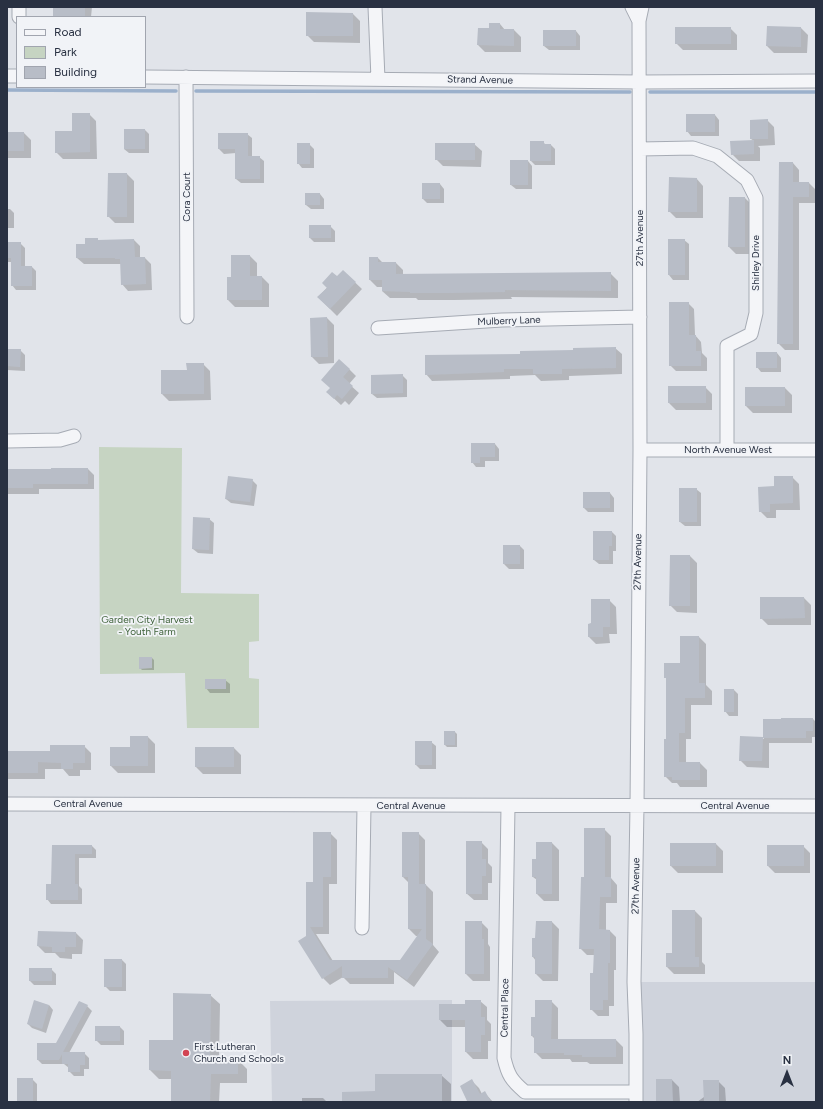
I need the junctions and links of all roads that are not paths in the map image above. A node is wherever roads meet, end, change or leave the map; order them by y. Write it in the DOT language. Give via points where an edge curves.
graph roads {
  1 [pos="375,7"];
  2 [pos="632,7"];
  3 [pos="642,7"];
  4 [pos="639,21"];
  5 [pos="146,77"];
  6 [pos="186,77"];
  7 [pos="378,78"];
  8 [pos="816,81"];
  9 [pos="640,82"];
  10 [pos="640,149"];
  11 [pos="187,317"];
  12 [pos="640,317"];
  13 [pos="378,328"];
  14 [pos="74,436"];
  15 [pos="7,441"];
  16 [pos="727,449"];
  17 [pos="640,450"];
  18 [pos="816,450"];
  19 [pos="7,804"];
  20 [pos="364,806"];
  21 [pos="508,806"];
  22 [pos="637,806"];
  23 [pos="816,806"];
  24 [pos="362,928"];
  25 [pos="636,1097"];
  1 -- 7 [label="street"];
  2 -- 4 [label="street, 27th Avenue"];
  3 -- 4 [label="street, 27th Avenue"];
  4 -- 9 [label="street, 27th Avenue"];
  5 -- 6 [label="street, Strand Avenue"];
  6 -- 7 [label="street, Strand Avenue"];
  6 -- 11 [label="street, Cora Court"];
  7 -- 9 [label="street, Strand Avenue"];
  8 -- 9 [label="street, Strand Avenue"];
  9 -- 10 [label="street, 27th Avenue"];
  10 -- 12 [label="street, 27th Avenue"];
  10 -- 16 [label="street, Shirley Drive" via="693,148 717,156 748,180 756,198 756,313 751,334 727,346"];
  12 -- 13 [label="street, Mulberry Lane" via="502,320"];
  12 -- 17 [label="street, 27th Avenue"];
  14 -- 15 [label="street" via="60,440"];
  16 -- 17 [label="street, North Avenue West"];
  16 -- 18 [label="street, North Avenue West"];
  17 -- 22 [label="street, 27th Avenue"];
  19 -- 20 [label="street, Central Avenue"];
  20 -- 21 [label="street, Central Avenue"];
  20 -- 24 [label="street"];
  21 -- 22 [label="street, Central Avenue"];
  21 -- 25 [label="street, Central Place" via="504,1058 508,1073 514,1083 525,1092"];
  22 -- 23 [label="street, Central Avenue"];
  22 -- 25 [label="street, 27th Avenue" via="634,982"];
}
